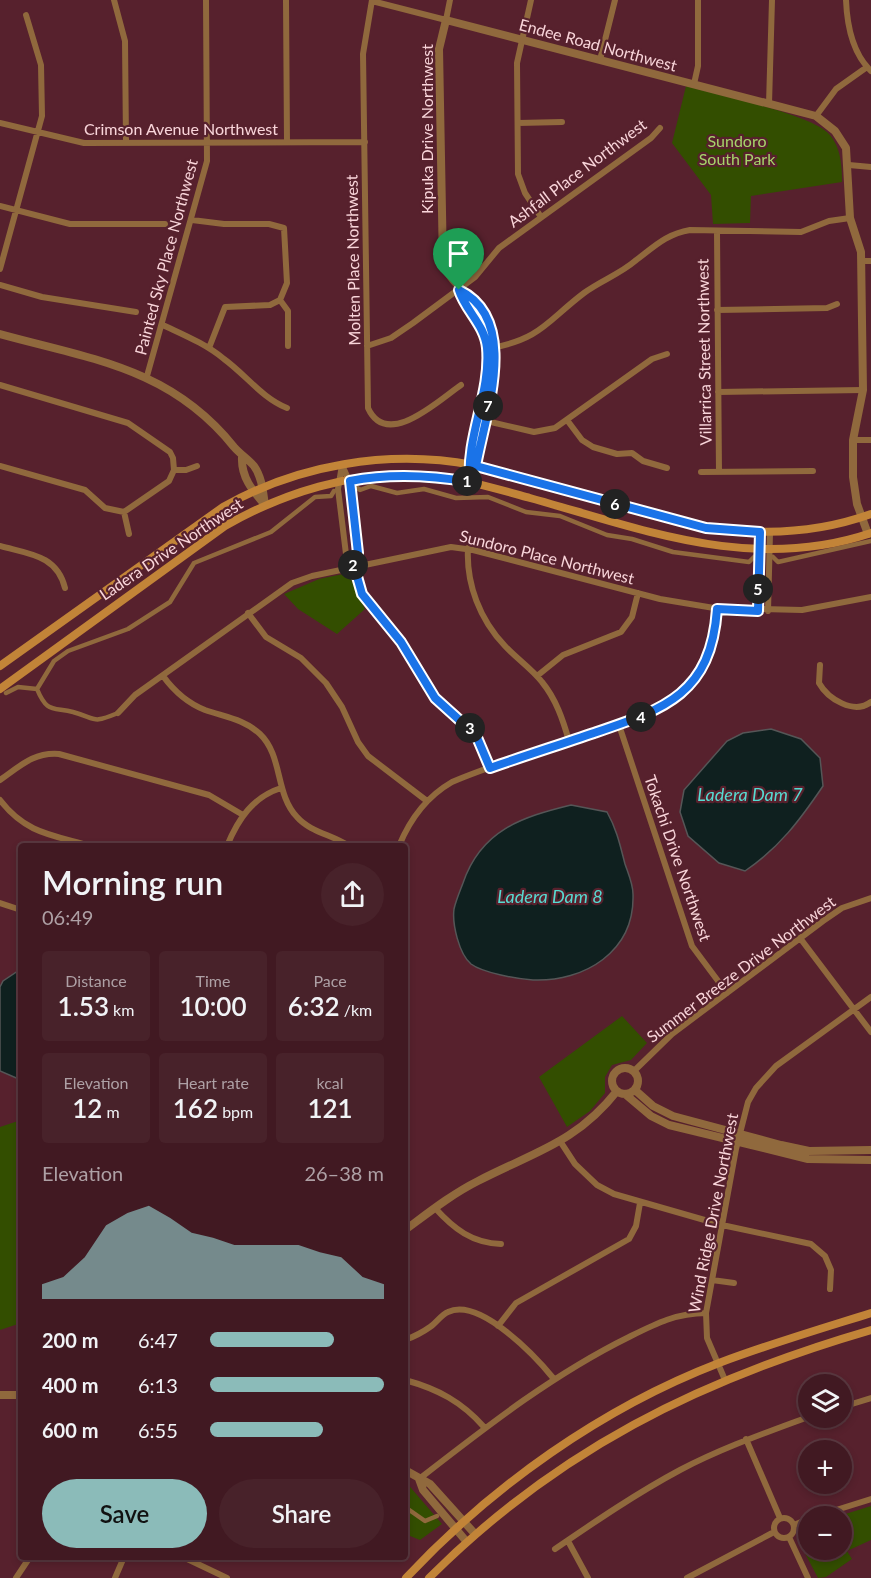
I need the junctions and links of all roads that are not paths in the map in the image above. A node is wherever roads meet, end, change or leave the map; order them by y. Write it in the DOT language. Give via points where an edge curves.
graph roads {
  1 [pos="114,0"];
  2 [pos="207,0"];
  3 [pos="286,0"];
  4 [pos="450,0"];
  5 [pos="531,0"];
  6 [pos="615,0"];
  7 [pos="698,0"];
  8 [pos="772,0"];
  9 [pos="846,0"];
  10 [pos="372,1"];
  11 [pos="26,15"];
  12 [pos="446,20"];
  13 [pos="521,39"];
  14 [pos="600,60"];
  15 [pos="869,69"];
  16 [pos="694,84"];
  17 [pos="769,104"];
  18 [pos="816,116"];
  19 [pos="562,122"];
  20 [pos="0,123"];
  21 [pos="518,123"];
  22 [pos="660,128"];
  23 [pos="38,133"];
  24 [pos="126,142"];
  25 [pos="208,142"];
  26 [pos="287,142"];
  27 [pos="365,142"];
  28 [pos="849,165"];
  29 [pos="871,167"];
  30 [pos="0,206"];
  31 [pos="16,211"];
  32 [pos="540,217"];
  33 [pos="850,218"];
  34 [pos="192,220"];
  35 [pos="165,224"];
  36 [pos="717,232"];
  37 [pos="862,261"];
  38 [pos="871,261"];
  39 [pos="0,270"];
  40 [pos="0,285"];
  41 [pos="459,290"];
  42 [pos="280,300"];
  43 [pos="837,303"];
  44 [pos="717,310"];
  45 [pos="136,312"];
  46 [pos="163,325"];
  47 [pos="0,334"];
  48 [pos="288,346"];
  49 [pos="367,346"];
  50 [pos="208,348"];
  51 [pos="491,348"];
  52 [pos="667,354"];
  53 [pos="867,354"];
  54 [pos="147,376"];
  55 [pos="0,385"];
  56 [pos="461,385"];
  57 [pos="863,390"];
  58 [pos="718,392"];
  59 [pos="286,408"];
  60 [pos="481,419"];
  61 [pos="567,420"];
  62 [pos="853,440"];
  63 [pos="871,440"];
  64 [pos="242,457"];
  65 [pos="342,465"];
  66 [pos="0,466"];
  67 [pos="197,466"];
  68 [pos="472,466"];
  69 [pos="667,468"];
  70 [pos="174,470"];
  71 [pos="813,471"];
  72 [pos="701,472"];
  73 [pos="719,472"];
  74 [pos="470,482"];
  75 [pos="353,484"];
  76 [pos="263,486"];
  77 [pos="336,487"];
  78 [pos="253,491"];
  79 [pos="265,505"];
  80 [pos="124,512"];
  81 [pos="871,514"];
  82 [pos="862,518"];
  83 [pos="760,532"];
  84 [pos="770,533"];
  85 [pos="129,534"];
  86 [pos="870,536"];
  87 [pos="0,546"];
  88 [pos="468,549"];
  89 [pos="759,549"];
  90 [pos="771,553"];
  91 [pos="754,558"];
  92 [pos="353,564"];
  93 [pos="65,588"];
  94 [pos="638,593"];
  95 [pos="871,597"];
  96 [pos="717,609"];
  97 [pos="758,611"];
  98 [pos="768,611"];
  99 [pos="248,613"];
  100 [pos="820,665"];
  101 [pos="0,666"];
  102 [pos="163,676"];
  103 [pos="537,676"];
  104 [pos="37,689"];
  105 [pos="3,691"];
  106 [pos="871,702"];
  107 [pos="118,713"];
  108 [pos="619,725"];
  109 [pos="569,741"];
  110 [pos="490,768"];
  111 [pos="0,780"];
  112 [pos="281,788"];
  113 [pos="0,800"];
  114 [pos="426,801"];
  115 [pos="243,816"];
  116 [pos="82,843"];
  117 [pos="229,843"];
  118 [pos="343,843"];
  119 [pos="400,843"];
  120 [pos="871,898"];
  121 [pos="0,903"];
  122 [pos="18,909"];
  123 [pos="800,938"];
  124 [pos="727,993"];
  125 [pos="871,997"];
  126 [pos="854,1010"];
  127 [pos="871,1032"];
  128 [pos="634,1071"];
  129 [pos="635,1090"];
  130 [pos="621,1093"];
  131 [pos="739,1139"];
  132 [pos="560,1141"];
  133 [pos="871,1150"];
  134 [pos="871,1160"];
  135 [pos="640,1203"];
  136 [pos="435,1208"];
  137 [pos="722,1225"];
  138 [pos="408,1228"];
  139 [pos="501,1244"];
  140 [pos="712,1280"];
  141 [pos="734,1283"];
  142 [pos="830,1289"];
  143 [pos="706,1312"];
  144 [pos="871,1313"];
  145 [pos="498,1326"];
  146 [pos="871,1330"];
  147 [pos="408,1338"];
  148 [pos="717,1364"];
  149 [pos="554,1379"];
  150 [pos="725,1380"];
  151 [pos="408,1381"];
  152 [pos="0,1395"];
  153 [pos="18,1395"];
  154 [pos="871,1398"];
  155 [pos="852,1404"];
  156 [pos="798,1421"];
  157 [pos="484,1428"];
  158 [pos="746,1439"];
  159 [pos="408,1472"];
  160 [pos="419,1479"];
  161 [pos="871,1499"];
  162 [pos="849,1506"];
  163 [pos="408,1510"];
  164 [pos="437,1516"];
  165 [pos="780,1518"];
  166 [pos="464,1522"];
  167 [pos="798,1524"];
  168 [pos="794,1525"];
  169 [pos="455,1529"];
  170 [pos="774,1532"];
  171 [pos="475,1534"];
  172 [pos="789,1537"];
  173 [pos="466,1541"];
  174 [pos="568,1541"];
  175 [pos="555,1549"];
  176 [pos="28,1560"];
  177 [pos="123,1560"];
  178 [pos="189,1560"];
  179 [pos="691,1577"];
  180 [pos="16,1578"];
  181 [pos="115,1578"];
  182 [pos="227,1578"];
  183 [pos="406,1578"];
  184 [pos="429,1578"];
  185 [pos="588,1578"];
  186 [pos="808,1578"];
  1 -- 24 [label="street" via="125,41"];
  2 -- 25 [label="street, Painted Sky Place Northwest"];
  3 -- 26 [label="street"];
  4 -- 12 [label="street, Kipuka Drive Northwest"];
  5 -- 13 [label="street"];
  6 -- 14 [label="street"];
  7 -- 16 [label="street" via="698,66"];
  8 -- 17 [label="street"];
  9 -- 15 [label="street" via="855,48"];
  10 -- 12 [label="street, Endee Road Northwest"];
  10 -- 27 [label="street, Molten Place Northwest" via="363,54"];
  11 -- 23 [label="street" via="43,81"];
  12 -- 13 [label="street, Endee Road Northwest"];
  12 -- 41 [label="street, Kipuka Drive Northwest" via="439,49 441,245 443,265"];
  13 -- 14 [label="street, Endee Road Northwest"];
  13 -- 21 [label="street" via="517,63"];
  14 -- 16 [label="street, Endee Road Northwest"];
  15 -- 18 [label="street" via="836,90"];
  16 -- 17 [label="street, Endee Road Northwest"];
  17 -- 18 [label="street, Endee Road Northwest"];
  18 -- 28 [label="street" via="839,136"];
  19 -- 21 [label="street"];
  20 -- 23 [label="street, Crimson Avenue Northwest"];
  21 -- 32 [label="street" via="518,174"];
  22 -- 32 [label="street, Ashfall Place Northwest"];
  23 -- 24 [label="street, Crimson Avenue Northwest" via="84,143"];
  23 -- 31 [label="street"];
  24 -- 25 [label="street, Crimson Avenue Northwest"];
  25 -- 26 [label="street, Crimson Avenue Northwest"];
  25 -- 34 [label="street, Painted Sky Place Northwest"];
  26 -- 27 [label="street, Crimson Avenue Northwest"];
  27 -- 49 [label="street, Molten Place Northwest"];
  28 -- 29 [label="street"];
  28 -- 33 [label="street"];
  30 -- 31 [label="street"];
  31 -- 35 [label="street" via="70,224"];
  31 -- 39 [label="street"];
  32 -- 41 [label="street, Ashfall Place Northwest" via="499,248"];
  33 -- 36 [label="street" via="801,231"];
  33 -- 37 [label="street"];
  34 -- 42 [label="street" via="284,228 287,283"];
  34 -- 46 [label="street, Painted Sky Place Northwest"];
  36 -- 44 [label="street, Villarrica Street Northwest"];
  36 -- 51 [label="street" via="675,232 584,293 551,324 522,341"];
  37 -- 38 [label="street"];
  37 -- 53 [label="street"];
  40 -- 45 [label="street" via="42,297"];
  41 -- 49 [label="street, Ashfall Place Northwest" via="391,338"];
  41 -- 51 [label="street, Kipuka Drive Northwest" via="471,295 484,314 493,333"];
  42 -- 48 [label="street" via="288,311"];
  42 -- 50 [label="street" via="270,305 225,307"];
  43 -- 44 [label="street" via="827,308"];
  44 -- 58 [label="street, Villarrica Street Northwest"];
  46 -- 50 [label="street"];
  46 -- 54 [label="street, Painted Sky Place Northwest"];
  47 -- 54 [label="street"];
  49 -- 56 [label="street, Molten Place Northwest" via="368,408 384,423 410,421"];
  50 -- 59 [label="street" via="272,402"];
  51 -- 60 [label="street, Kipuka Drive Northwest" via="496,365"];
  52 -- 61 [label="street" via="651,359"];
  53 -- 57 [label="street"];
  54 -- 64 [label="street" via="202,413"];
  55 -- 70 [label="street" via="128,423 170,452"];
  57 -- 58 [label="street"];
  57 -- 62 [label="street"];
  58 -- 73 [label="street, Villarrica Street Northwest"];
  60 -- 61 [label="street" via="534,432 555,428"];
  60 -- 68 [label="street, Kipuka Drive Northwest"];
  61 -- 69 [label="street" via="582,440 593,447 617,454 632,453"];
  62 -- 63 [label="street"];
  62 -- 82 [label="street" via="854,493"];
  64 -- 76 [label="street" via="254,466"];
  64 -- 78 [label="street" via="241,470"];
  65 -- 68 [label="main road, Ladera Drive Northwest" via="392,459"];
  65 -- 75 [label="street"];
  65 -- 76 [label="main road, Ladera Drive Northwest"];
  65 -- 77 [label="street"];
  66 -- 80 [label="street" via="85,490 105,508"];
  67 -- 70 [label="street"];
  68 -- 74 [label="street, Kipuka Drive Northwest"];
  68 -- 83 [label="main road, Ladera Drive Northwest" via="689,524"];
  70 -- 80 [label="street" via="169,481"];
  71 -- 73 [label="street"];
  72 -- 73 [label="street"];
  74 -- 75 [label="main road, Ladera Drive Northwest" via="420,475 377,476"];
  74 -- 89 [label="main road, Ladera Drive Northwest" via="681,541"];
  75 -- 77 [label="main road, Ladera Drive Northwest"];
  75 -- 91 [label="street" via="360,490 371,486 397,493 428,489 456,498 488,497 526,512 561,516 607,535 632,538 673,552 749,562"];
  75 -- 92 [label="street" via="358,553"];
  76 -- 78 [label="main road, Ladera Drive Northwest"];
  76 -- 79 [label="street"];
  77 -- 79 [label="main road, Ladera Drive Northwest" via="316,487"];
  77 -- 92 [label="street" via="346,554"];
  77 -- 104 [label="street" via="330,496 315,497 271,532 194,563 170,602 128,629 68,651 54,662"];
  78 -- 79 [label="street"];
  78 -- 101 [label="main road, Ladera Drive Northwest" via="203,519"];
  79 -- 105 [label="main road, Ladera Drive Northwest" via="225,526"];
  80 -- 85 [label="street"];
  81 -- 82 [label="main road, Ladera Drive Northwest"];
  82 -- 84 [label="main road, Ladera Drive Northwest"];
  82 -- 86 [label="street"];
  83 -- 84 [label="main road, Ladera Drive Northwest"];
  83 -- 89 [label="street"];
  84 -- 90 [label="street"];
  86 -- 90 [label="main road, Ladera Drive Northwest"];
  87 -- 93 [label="street" via="47,561 61,574"];
  88 -- 92 [label="street, Sundoro Place Northwest" via="430,549"];
  88 -- 94 [label="street, Sundoro Place Northwest"];
  88 -- 103 [label="street" via="469,579 476,601 503,644"];
  89 -- 90 [label="main road, Ladera Drive Northwest"];
  89 -- 97 [label="street"];
  90 -- 98 [label="street"];
  92 -- 99 [label="street, Sundoro Place Northwest" via="300,580"];
  92 -- 110 [label="street" via="366,602 401,642 435,698 476,735"];
  94 -- 96 [label="street, Sundoro Place Northwest"];
  94 -- 103 [label="street" via="629,623 621,632 563,655"];
  95 -- 98 [label="street, Sundoro Place Northwest" via="802,610"];
  96 -- 97 [label="street, Sundoro Place Northwest"];
  96 -- 108 [label="street" via="709,653 687,688 664,707"];
  97 -- 98 [label="street, Sundoro Place Northwest"];
  99 -- 102 [label="street, Sundoro Place Northwest"];
  99 -- 114 [label="street" via="267,637 301,658 326,683 368,756"];
  100 -- 106 [label="street" via="819,683 840,702 858,708"];
  102 -- 107 [label="street, Sundoro Place Northwest" via="135,695"];
  102 -- 112 [label="street" via="174,691 195,706 243,722 261,735 271,749"];
  103 -- 109 [label="street" via="559,711"];
  104 -- 105 [label="street" via="18,687"];
  104 -- 107 [label="street" via="42,701 59,712 73,712 89,720"];
  108 -- 109 [label="street"];
  108 -- 124 [label="street, Tokachi Drive Northwest" via="692,946"];
  109 -- 110 [label="street"];
  110 -- 114 [label="street" via="452,782"];
  111 -- 115 [label="street" via="45,753 59,754 210,795"];
  112 -- 115 [label="street" via="260,799"];
  112 -- 118 [label="street" via="298,819"];
  113 -- 116 [label="street" via="12,816 28,827"];
  114 -- 119 [label="street"];
  115 -- 117 [label="street"];
  120 -- 123 [label="street, Summer Breeze Drive Northwest" via="842,908"];
  121 -- 122 [label="street"];
  123 -- 124 [label="street, Summer Breeze Drive Northwest"];
  123 -- 126 [label="street"];
  124 -- 128 [label="street, Summer Breeze Drive Northwest" via="658,1045"];
  125 -- 126 [label="street, Wind Ridge Drive Northwest"];
  126 -- 127 [label="street"];
  126 -- 131 [label="street, Wind Ridge Drive Northwest" via="763,1079 748,1102"];
  128 -- 129 [label="street" via="638,1078"];
  128 -- 130 [label="street" via="623,1068 615,1072 612,1081"];
  129 -- 130 [label="street"];
  129 -- 131 [label="street" via="653,1106 673,1116"];
  130 -- 131 [label="street" via="669,1125"];
  130 -- 132 [label="street" via="598,1115"];
  131 -- 133 [label="street" via="808,1151"];
  131 -- 134 [label="street" via="808,1159"];
  131 -- 137 [label="street, Wind Ridge Drive Northwest"];
  132 -- 135 [label="street" via="575,1164 597,1185"];
  132 -- 136 [label="street" via="476,1182"];
  135 -- 137 [label="street"];
  135 -- 145 [label="street" via="629,1239 516,1303"];
  136 -- 138 [label="street"];
  136 -- 139 [label="street" via="462,1233 484,1243"];
  137 -- 140 [label="street, Wind Ridge Drive Northwest"];
  137 -- 142 [label="street" via="811,1244 825,1256 831,1270"];
  140 -- 141 [label="street"];
  140 -- 143 [label="street, Wind Ridge Drive Northwest"];
  143 -- 148 [label="street, Wind Ridge Drive Northwest" via="707,1338"];
  143 -- 149 [label="street" via="668,1318"];
  144 -- 148 [label="main road"];
  145 -- 147 [label="street" via="474,1313 456,1310"];
  145 -- 149 [label="street" via="519,1341"];
  146 -- 150 [label="main road"];
  148 -- 150 [label="street, Wind Ridge Drive Northwest"];
  148 -- 166 [label="main road" via="658,1391 585,1432 538,1463"];
  149 -- 157 [label="street"];
  150 -- 171 [label="main road" via="693,1392 609,1436 532,1486"];
  151 -- 157 [label="street" via="458,1402"];
  152 -- 153 [label="street"];
  154 -- 155 [label="street"];
  156 -- 158 [label="street"];
  157 -- 160 [label="street"];
  158 -- 165 [label="street"];
  158 -- 174 [label="street" via="660,1482"];
  159 -- 160 [label="street"];
  160 -- 166 [label="street" via="430,1484"];
  160 -- 169 [label="street" via="423,1490"];
  161 -- 162 [label="street"];
  163 -- 164 [label="street" via="425,1521"];
  165 -- 168 [label="street" via="787,1518"];
  165 -- 170 [label="street" via="773,1525"];
  166 -- 169 [label="main road"];
  166 -- 171 [label="street"];
  167 -- 168 [label="street"];
  168 -- 172 [label="street"];
  169 -- 173 [label="street"];
  169 -- 183 [label="main road"];
  170 -- 172 [label="street" via="782,1538"];
  170 -- 179 [label="street"];
  171 -- 173 [label="main road"];
  172 -- 186 [label="street"];
  173 -- 184 [label="main road"];
  174 -- 175 [label="street"];
  174 -- 185 [label="street"];
  176 -- 180 [label="street"];
  177 -- 181 [label="street"];
  178 -- 182 [label="street"];
}
